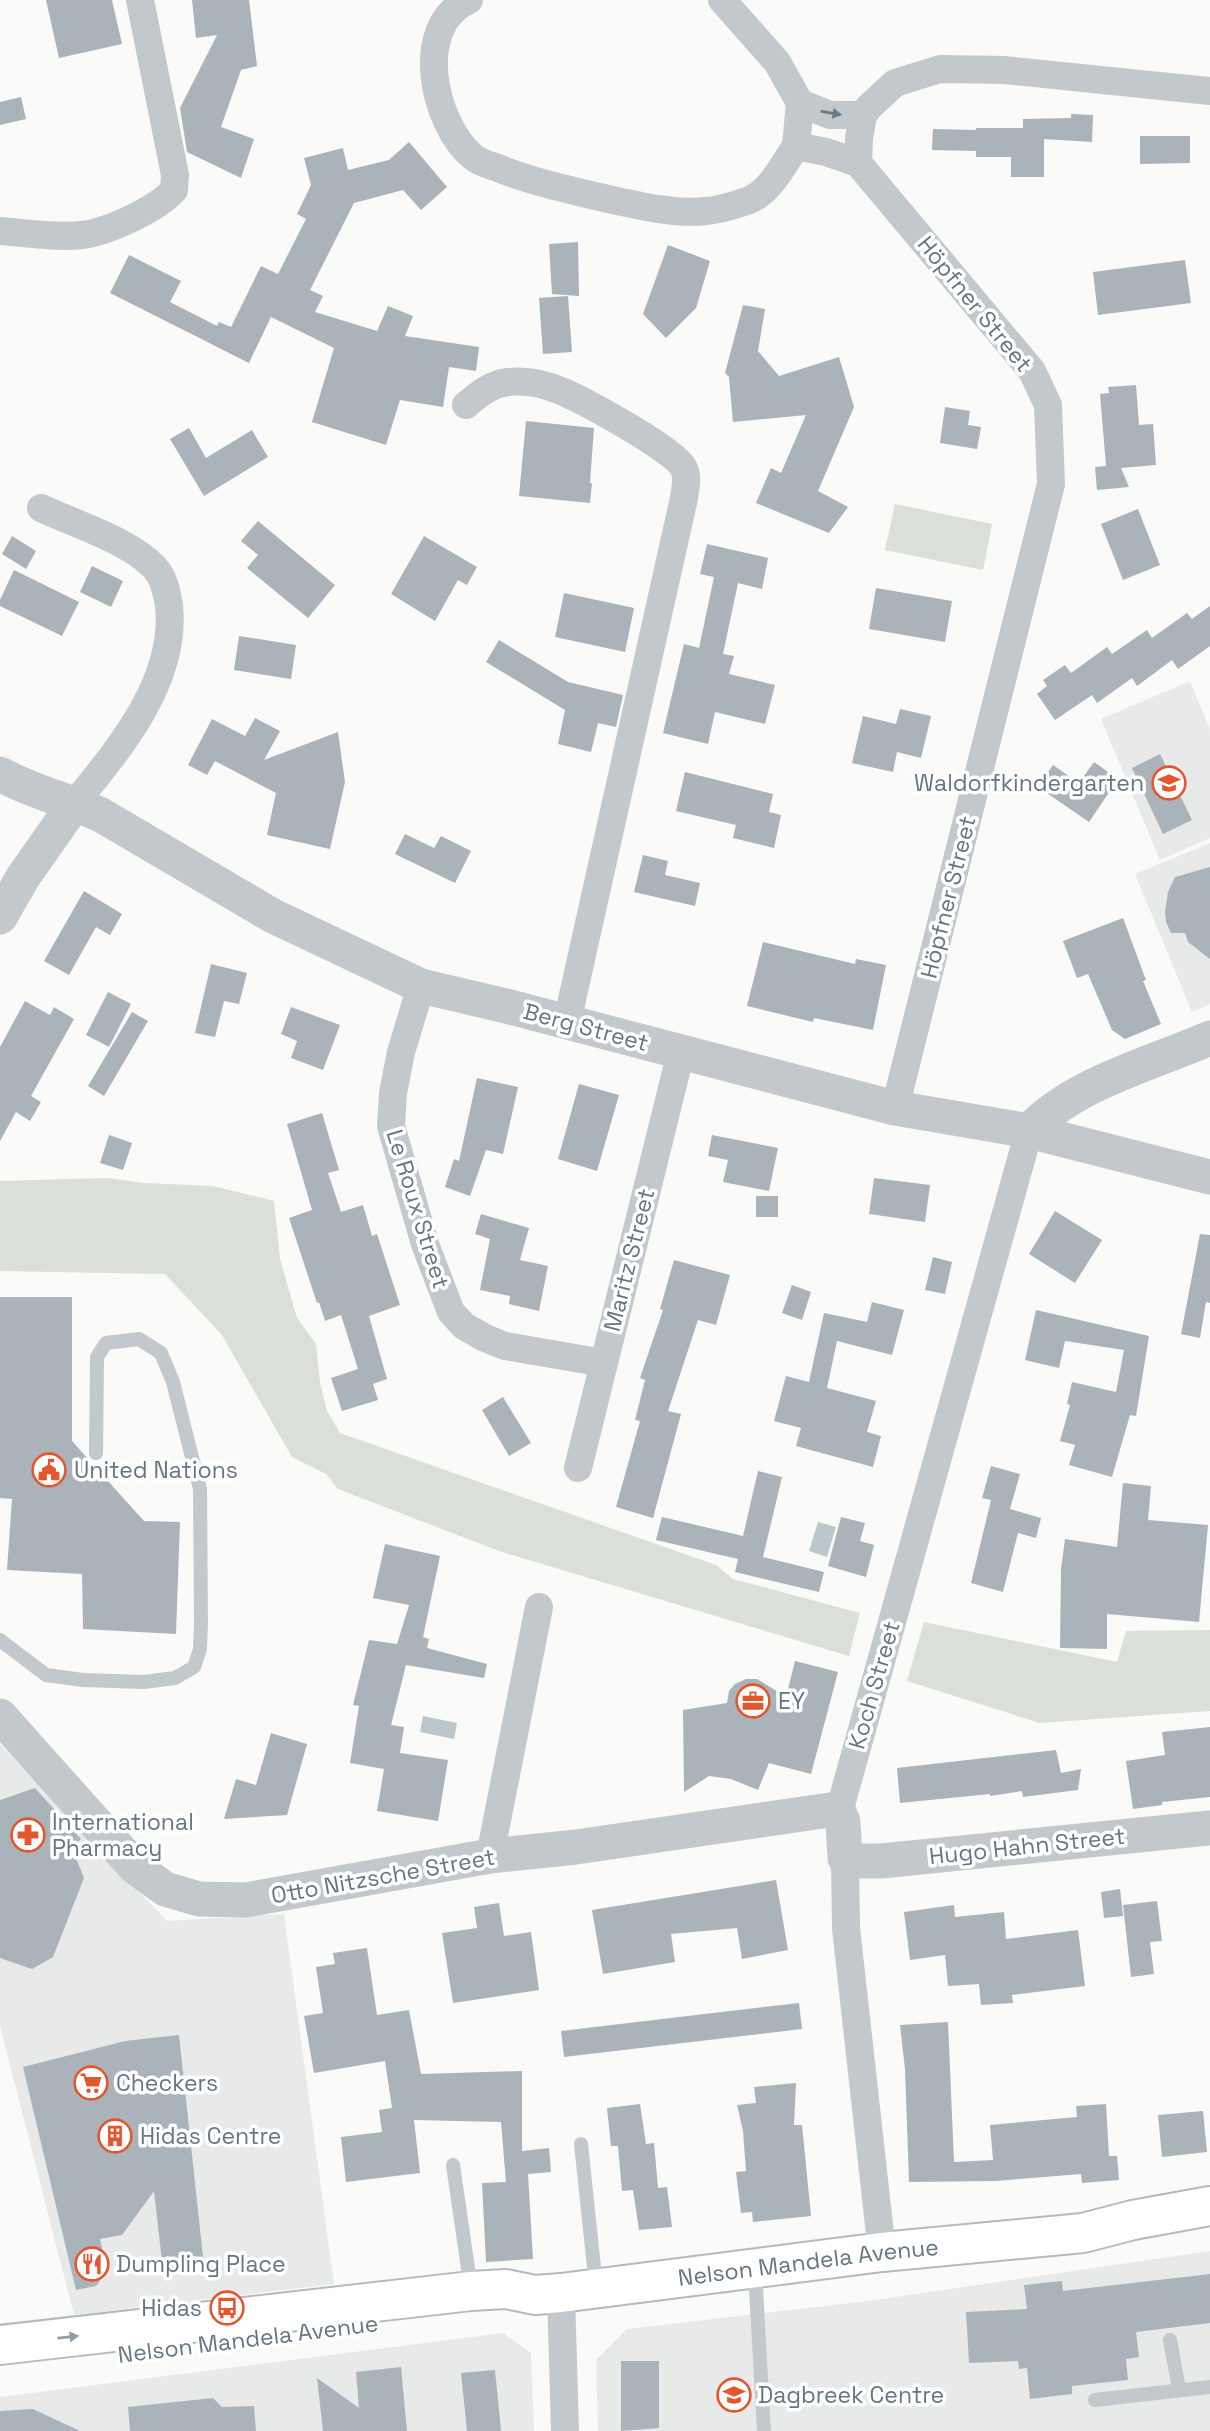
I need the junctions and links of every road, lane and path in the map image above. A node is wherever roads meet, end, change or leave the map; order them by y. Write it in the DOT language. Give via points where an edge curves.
graph roads {
  1 [pos="140,0"];
  2 [pos="469,0"];
  3 [pos="722,0"];
  4 [pos="1210,91"];
  5 [pos="800,103"];
  6 [pos="863,115"];
  7 [pos="796,146"];
  8 [pos="858,163"];
  9 [pos="0,231"];
  10 [pos="466,405"];
  11 [pos="41,509"];
  12 [pos="0,774"];
  13 [pos="75,803"];
  14 [pos="0,917"];
  15 [pos="421,986"];
  16 [pos="567,1022"];
  17 [pos="1210,1038"];
  18 [pos="681,1052"];
  19 [pos="895,1108"];
  20 [pos="1029,1131"];
  21 [pos="1210,1177"];
  22 [pos="604,1363"];
  23 [pos="96,1453"];
  24 [pos="578,1468"];
  25 [pos="539,1607"];
  26 [pos="0,1640"];
  27 [pos="0,1717"];
  28 [pos="839,1812"];
  29 [pos="1210,1828"];
  30 [pos="491,1856"];
  31 [pos="845,1858"];
  32 [pos="581,2144"];
  33 [pos="453,2165"];
  34 [pos="1210,2206"];
  35 [pos="1210,2230"];
  36 [pos="1083,2233"];
  37 [pos="882,2252"];
  38 [pos="755,2270"];
  39 [pos="471,2291"];
  40 [pos="564,2292"];
  41 [pos="1170,2340"];
  42 [pos="1,2349"];
  43 [pos="1210,2387"];
  44 [pos="1179,2389"];
  45 [pos="1095,2400"];
  46 [pos="565,2431"];
  47 [pos="764,2431"];
  1 -- 9 [label="street" via="175,175 174,190 145,211 102,231 82,235"];
  2 -- 7 [label="street" via="446,20 435,43 434,74 442,113 453,135 474,159 556,188 643,207 705,211 750,200 770,184"];
  3 -- 5 [label="street" via="777,62"];
  4 -- 6 [label="street" via="1004,69 940,69 895,83"];
  5 -- 6 [label="street, one-way" via="830,115"];
  5 -- 7 [label="street"];
  6 -- 8 [label="street"];
  7 -- 8 [label="street"];
  8 -- 19 [label="street, Höpfner Street" via="1032,371 1048,405 1051,484"];
  10 -- 16 [label="street" via="499,383 524,382 559,390 662,448 677,458 686,473"];
  11 -- 13 [label="street" via="137,554 162,578 168,597 167,647 155,684 113,757"];
  12 -- 13 [label="street, Berg Street"];
  13 -- 14 [label="street"];
  13 -- 15 [label="street, Berg Street" via="273,916"];
  15 -- 16 [label="street, Berg Street"];
  15 -- 22 [label="street, Le Roux Street" via="401,1052 391,1126 425,1244 451,1312 464,1326 505,1346"];
  16 -- 18 [label="street, Berg Street"];
  17 -- 20 [label="street" via="1088,1089 1060,1104"];
  18 -- 19 [label="street, Berg Street"];
  18 -- 22 [label="street, Maritz Street"];
  19 -- 20 [label="street, Berg Street"];
  20 -- 21 [label="street, Berg Street"];
  20 -- 28 [label="street, Koch Street"];
  22 -- 24 [label="street, Maritz Street"];
  23 -- 26 [label="lane" via="97,1357 106,1343 139,1339 161,1353 173,1382 200,1489 201,1624 194,1667 175,1678 144,1682 46,1675"];
  25 -- 30 [label="street"];
  27 -- 30 [label="street, Otto Nitzsche Street" via="135,1867 164,1889 199,1899 246,1908"];
  28 -- 30 [label="street, Otto Nitzsche Street"];
  28 -- 31 [label="street, Koch Street"];
  29 -- 31 [label="street, Hugo Hahn Street" via="892,1860"];
  31 -- 37 [label="street, Koch Street" via="846,1928"];
  32 -- 40 [label="lane"];
  33 -- 39 [label="lane"];
  34 -- 36 [label="main road, Nelson Mandela Avenue"];
  35 -- 36 [label="main road, Nelson Mandela Avenue" via="1136,2238"];
  36 -- 37 [label="main road, Nelson Mandela Avenue"];
  37 -- 38 [label="main road, Nelson Mandela Avenue"];
  38 -- 40 [label="main road, Nelson Mandela Avenue"];
  38 -- 47 [label="lane"];
  39 -- 40 [label="main road, Nelson Mandela Avenue"];
  42 -- 39 [label="main road, Nelson Mandela Avenue, one-way"];
  40 -- 42 [label="main road, Nelson Mandela Avenue" via="506,2306"];
  40 -- 46 [label="street"];
  41 -- 44 [label="lane"];
  43 -- 44 [label="lane"];
  44 -- 45 [label="lane"];
}
